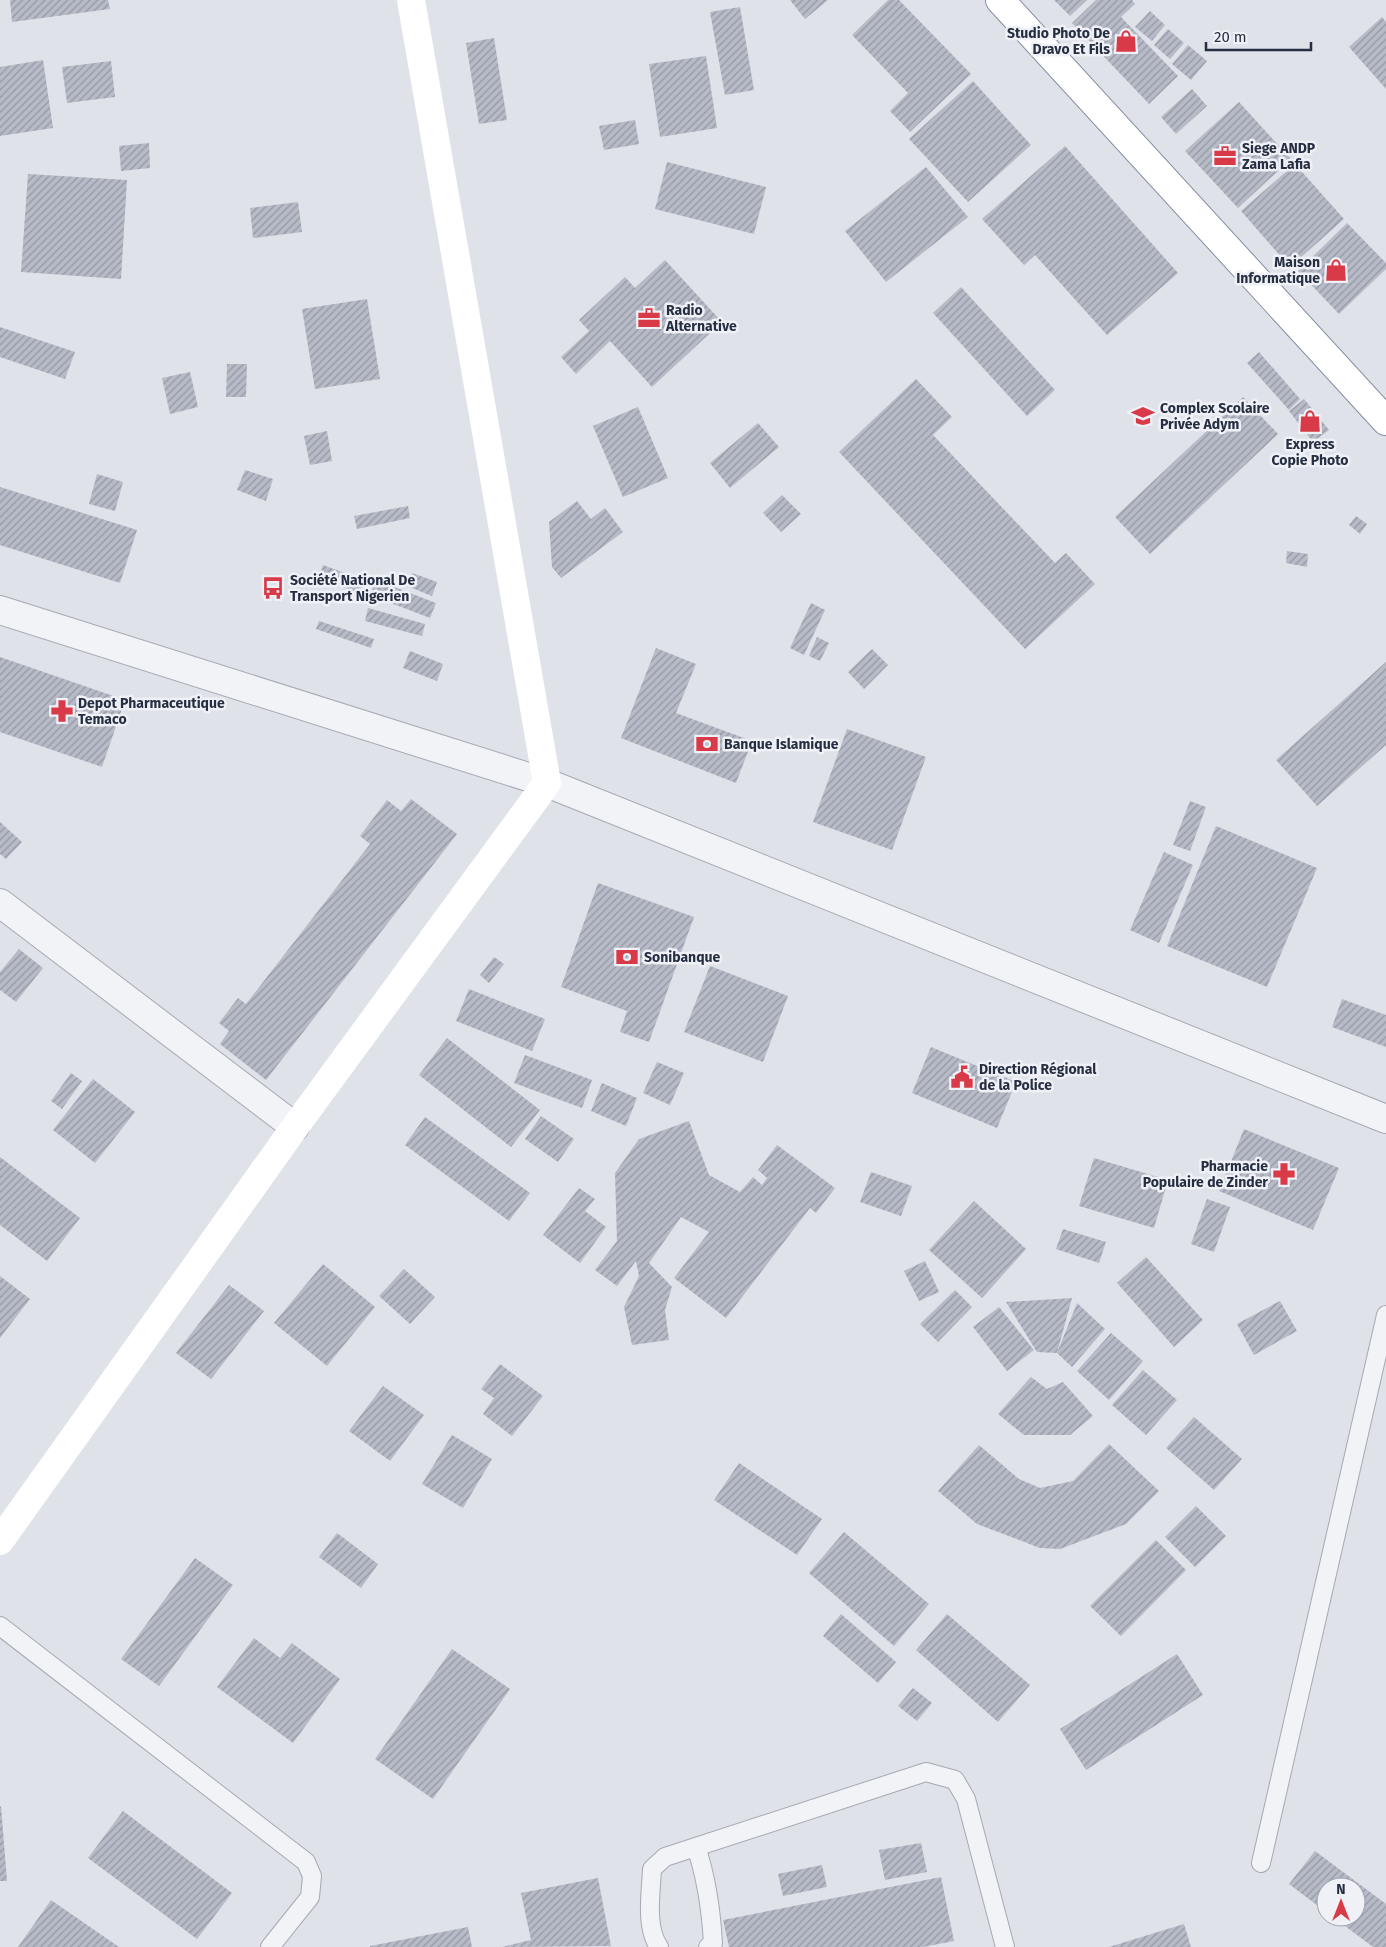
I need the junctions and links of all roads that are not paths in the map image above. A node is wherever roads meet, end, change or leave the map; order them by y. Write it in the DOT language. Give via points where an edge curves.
graph roads {
  1 [pos="411,0"];
  2 [pos="1000,0"];
  3 [pos="1386,421"];
  4 [pos="0,610"];
  5 [pos="547,783"];
  6 [pos="0,903"];
  7 [pos="1386,1119"];
  8 [pos="295,1127"];
  9 [pos="1386,1315"];
  10 [pos="0,1541"];
  11 [pos="0,1626"];
  12 [pos="696,1847"];
  13 [pos="1261,1863"];
  14 [pos="270,1947"];
  15 [pos="659,1947"];
  16 [pos="708,1947"];
  17 [pos="1005,1947"];
  1 -- 5 [label="main road"];
  2 -- 3 [label="main road"];
  4 -- 5 [label="street"];
  5 -- 7 [label="street"];
  5 -- 8 [label="main road"];
  6 -- 8 [label="street"];
  8 -- 10 [label="main road"];
  9 -- 13 [label="lane"];
  11 -- 14 [label="lane" via="306,1862 312,1876 310,1897"];
  12 -- 15 [label="lane" via="665,1857 652,1869 653,1939"];
  12 -- 16 [label="lane" via="711,1906 713,1943"];
  12 -- 17 [label="lane" via="926,1772 955,1780 966,1799"];
}
